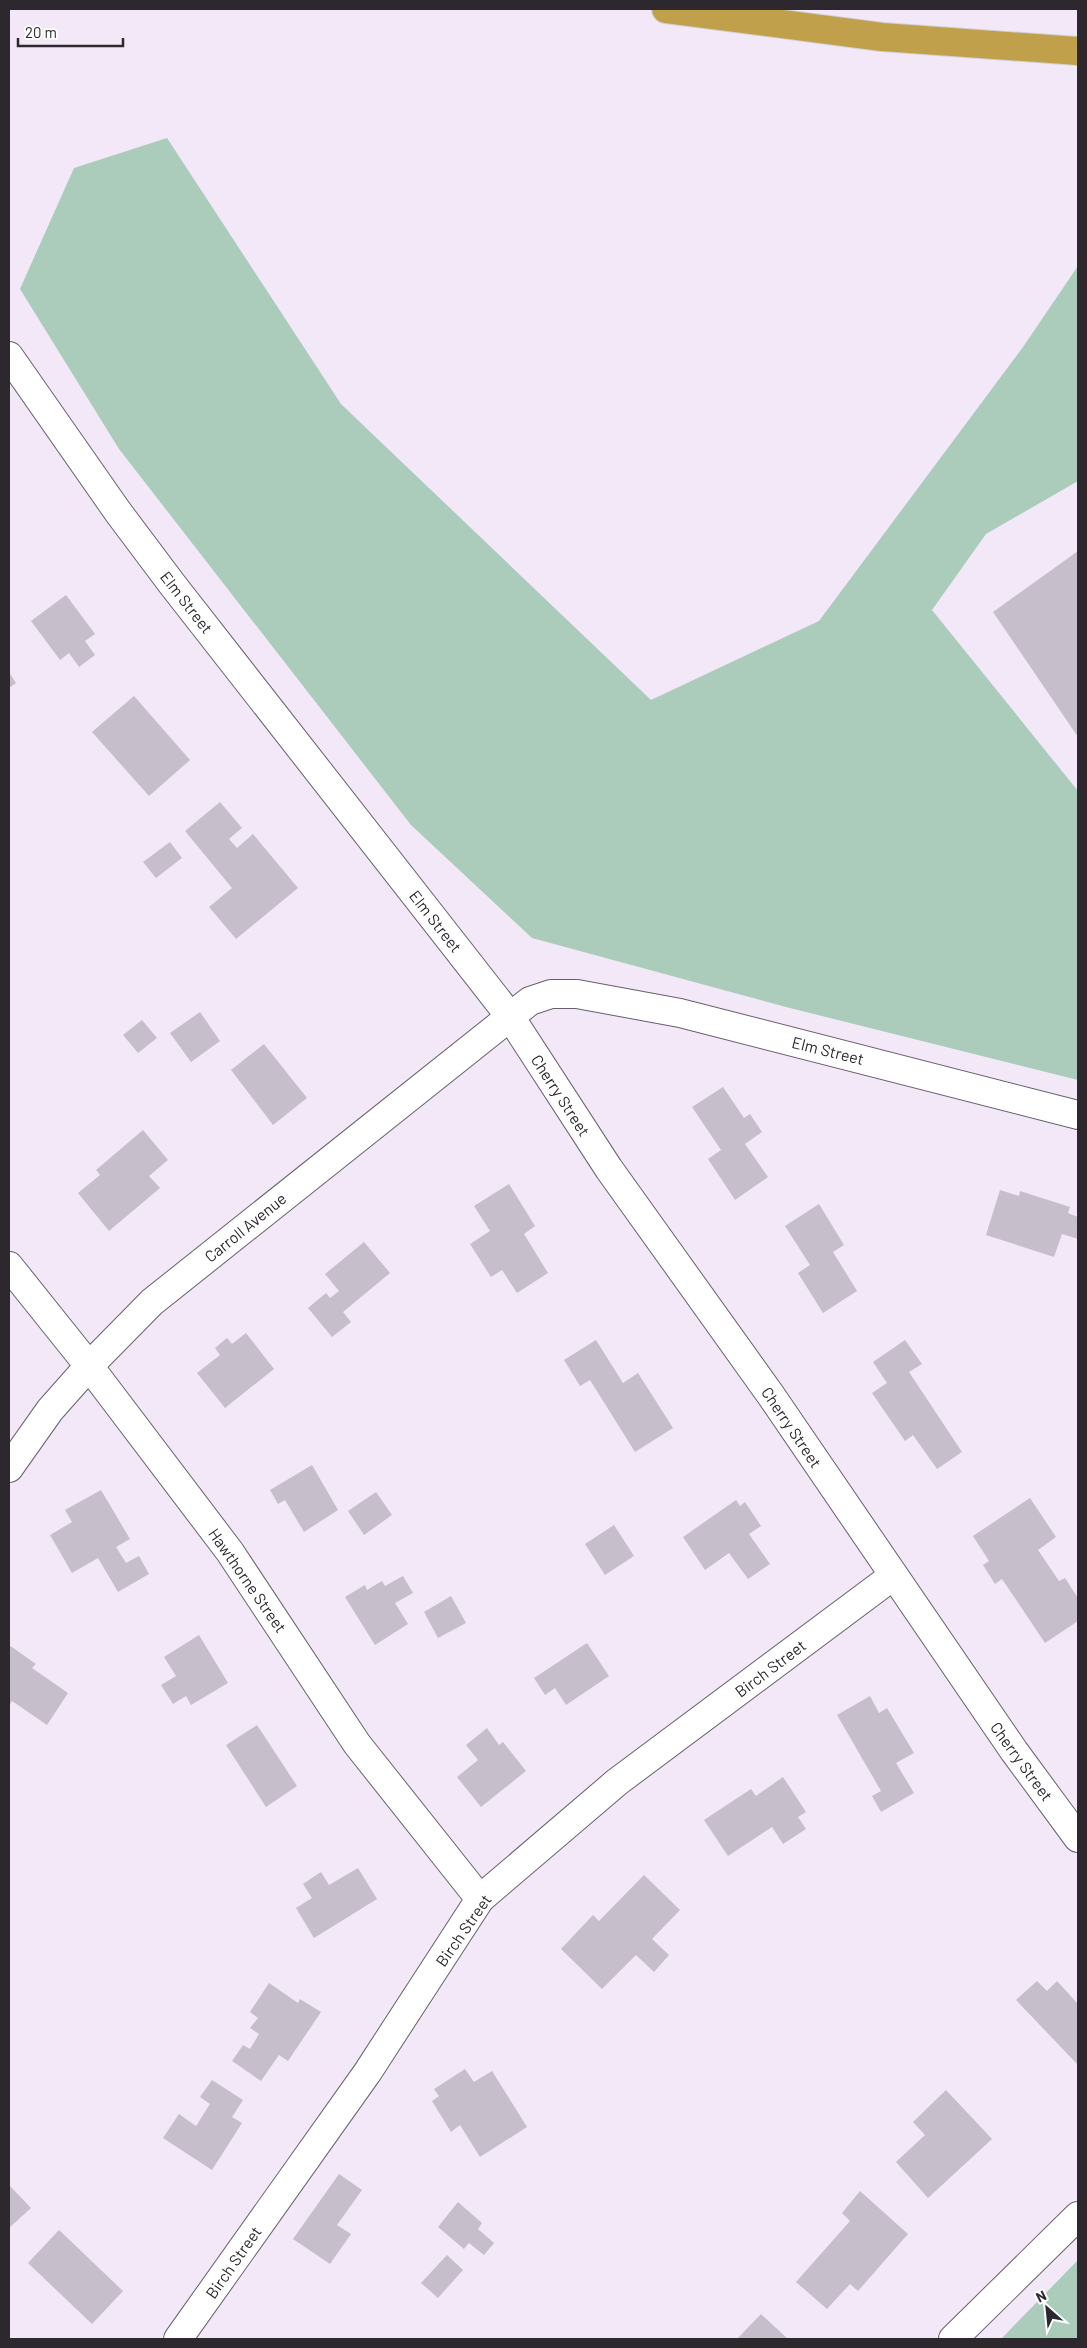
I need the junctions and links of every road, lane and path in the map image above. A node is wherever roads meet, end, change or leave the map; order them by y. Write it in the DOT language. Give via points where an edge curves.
graph roads {
  1 [pos="666,9"];
  2 [pos="1078,51"];
  3 [pos="9,356"];
  4 [pos="509,1015"];
  5 [pos="1078,1115"];
  6 [pos="9,1266"];
  7 [pos="89,1366"];
  8 [pos="9,1468"];
  9 [pos="893,1576"];
  10 [pos="1078,1838"];
  11 [pos="480,1899"];
  12 [pos="1078,2216"];
  13 [pos="178,2339"];
  14 [pos="953,2339"];
  1 -- 2 [label="highway" via="882,37"];
  3 -- 4 [label="street, Elm Street" via="172,584"];
  4 -- 5 [label="street, Elm Street" via="530,1001 552,994 577,994 680,1013"];
  4 -- 7 [label="street, Carroll Avenue" via="152,1302"];
  4 -- 9 [label="street, Cherry Street" via="609,1169 770,1394"];
  6 -- 7 [label="street, Hawthorne Street"];
  7 -- 8 [label="street, Carroll Avenue" via="50,1410"];
  7 -- 11 [label="street, Hawthorne Street" via="230,1552 357,1744"];
  9 -- 10 [label="street, Cherry Street"];
  9 -- 11 [label="street, Birch Street" via="617,1782"];
  11 -- 13 [label="street, Birch Street" via="367,2074"];
  12 -- 14 [label="street"];
}
